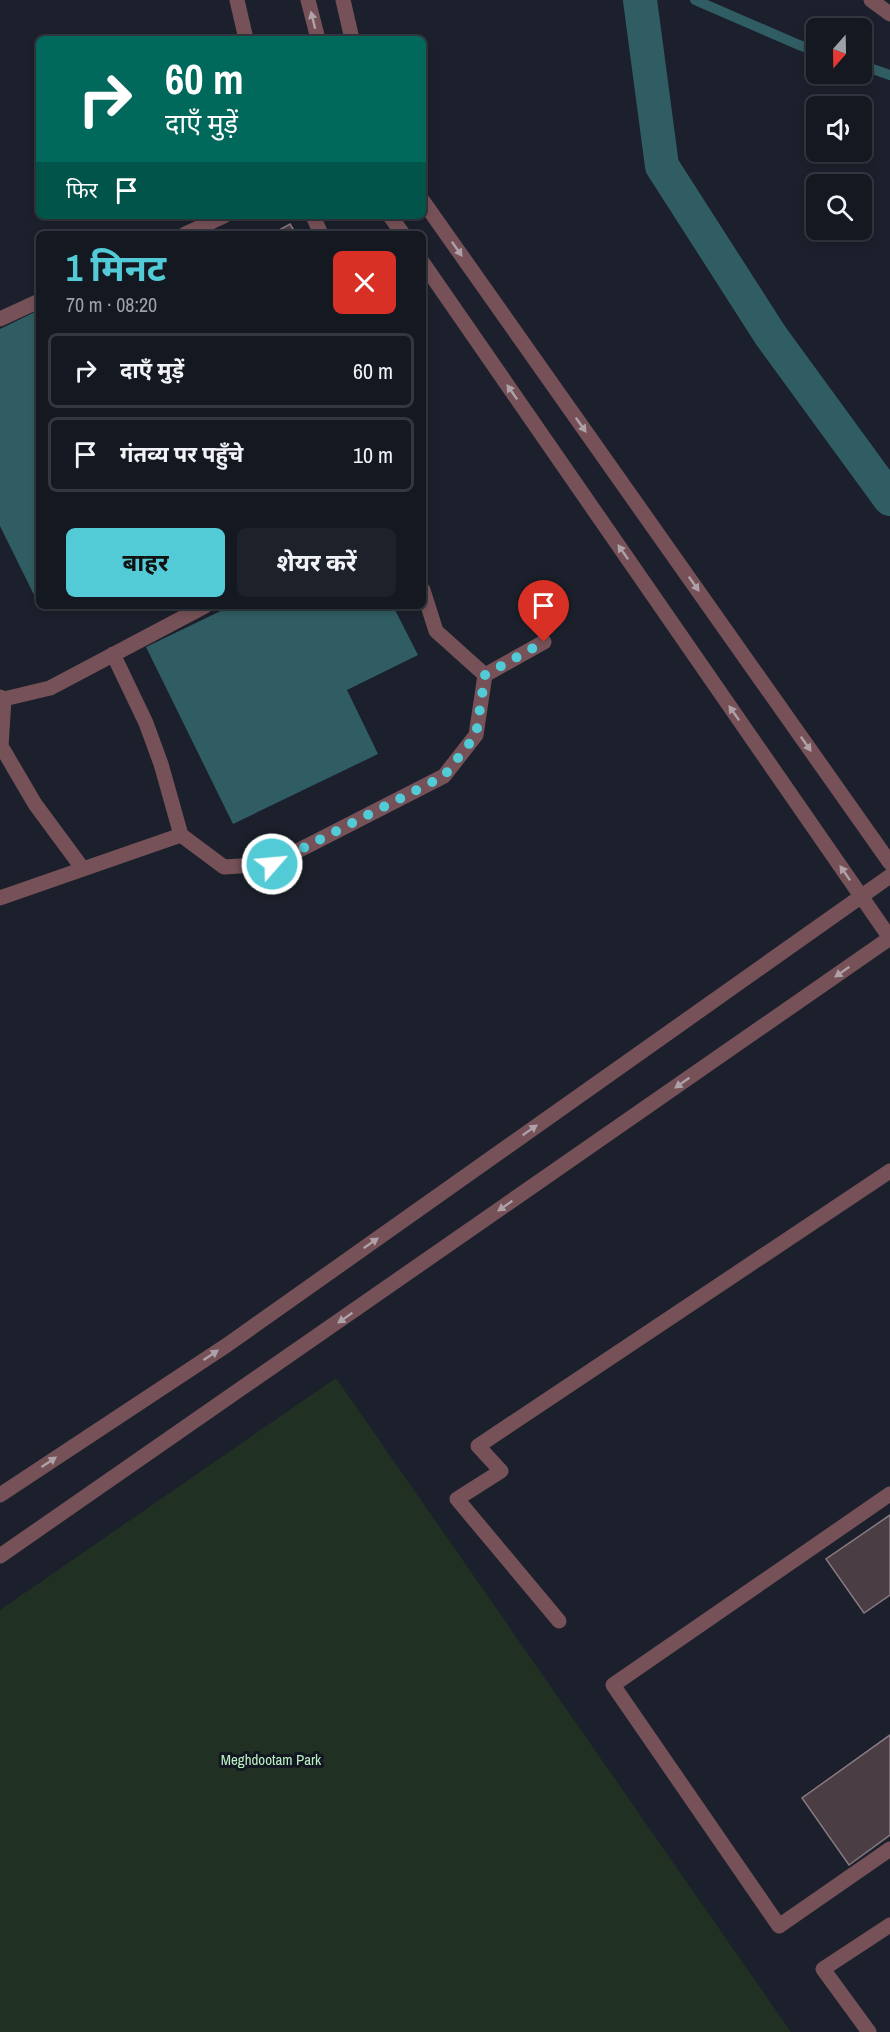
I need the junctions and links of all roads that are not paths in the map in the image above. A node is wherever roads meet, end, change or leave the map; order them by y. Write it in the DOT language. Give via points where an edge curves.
graph roads {
  1 [pos="237,0"];
  2 [pos="308,0"];
  3 [pos="343,0"];
  4 [pos="871,0"];
  5 [pos="890,14"];
  6 [pos="245,36"];
  7 [pos="317,36"];
  8 [pos="351,36"];
  9 [pos="426,205"];
  10 [pos="218,219"];
  11 [pos="192,231"];
  12 [pos="426,267"];
  13 [pos="36,303"];
  14 [pos="0,320"];
  15 [pos="426,599"];
  16 [pos="199,609"];
  17 [pos="544,642"];
  18 [pos="113,654"];
  19 [pos="485,675"];
  20 [pos="2,698"];
  21 [pos="181,835"];
  22 [pos="890,863"];
  23 [pos="83,869"];
  24 [pos="890,876"];
  25 [pos="861,896"];
  26 [pos="0,898"];
  27 [pos="890,938"];
  28 [pos="890,1171"];
  29 [pos="890,1494"];
  30 [pos="0,1495"];
  31 [pos="0,1557"];
  32 [pos="559,1621"];
  33 [pos="890,1849"];
  34 [pos="890,1924"];
  35 [pos="869,2032"];
  1 -- 6 [label="street"];
  7 -- 2 [label="street, one-way"];
  3 -- 8 [label="street"];
  4 -- 5 [label="street"];
  9 -- 22 [label="street, one-way"];
  10 -- 11 [label="street"];
  25 -- 12 [label="street, one-way"];
  13 -- 14 [label="street"];
  15 -- 19 [label="street" via="436,631"];
  16 -- 18 [label="street"];
  17 -- 19 [label="street"];
  18 -- 20 [label="street" via="50,688"];
  18 -- 21 [label="street" via="146,723"];
  19 -- 21 [label="street" via="476,735 444,776 272,864 224,867"];
  20 -- 23 [label="street" via="1,746 35,804"];
  21 -- 23 [label="street"];
  23 -- 26 [label="street"];
  24 -- 25 [label="street"];
  25 -- 27 [label="street"];
  30 -- 25 [label="street, one-way" via="227,1345"];
  27 -- 31 [label="street, one-way"];
  28 -- 32 [label="street" via="478,1446 501,1471 457,1499"];
  29 -- 33 [label="street" via="613,1685 779,1926"];
  34 -- 35 [label="street" via="823,1969"];
}
